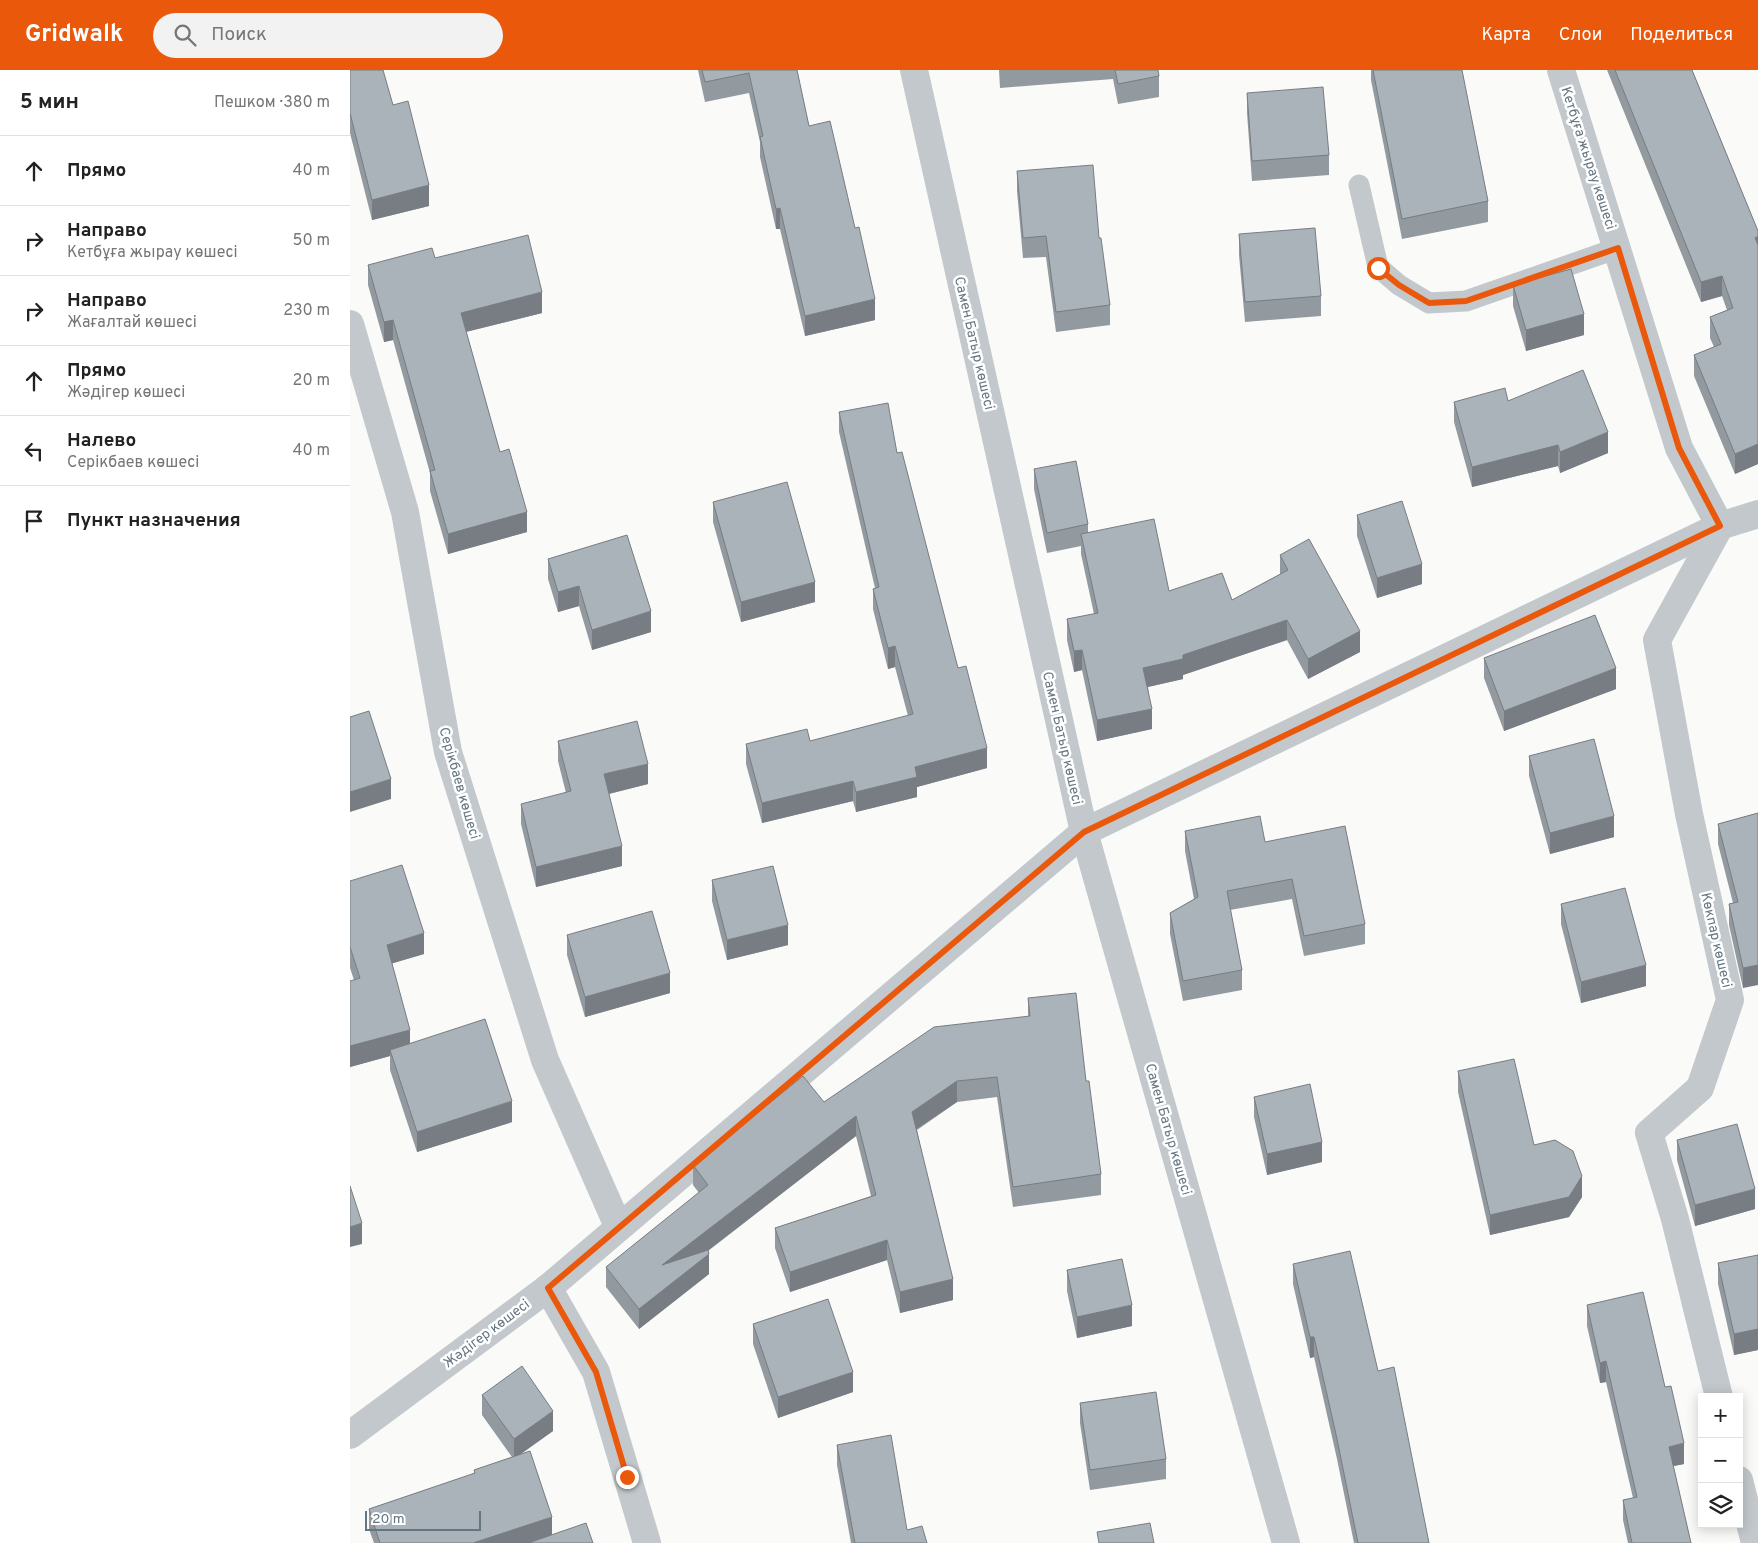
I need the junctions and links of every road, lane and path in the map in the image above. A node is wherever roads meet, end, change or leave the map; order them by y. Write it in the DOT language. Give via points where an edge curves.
graph roads {
  1 [pos="914,70"];
  2 [pos="1562,70"];
  3 [pos="1359,185"];
  4 [pos="1618,248"];
  5 [pos="350,324"];
  6 [pos="1758,514"];
  7 [pos="1720,526"];
  8 [pos="1084,832"];
  9 [pos="618,1226"];
  10 [pos="548,1288"];
  11 [pos="1718,1393"];
  12 [pos="350,1435"];
  13 [pos="1740,1483"];
  14 [pos="647,1543"];
  15 [pos="1286,1543"];
  16 [pos="1755,1543"];
  1 -- 8 [label="street, Самен Батыр көшесі"];
  2 -- 4 [label="street, Кетбұға жырау көшесі"];
  3 -- 4 [label="lane" via="1378,268 1429,303 1466,301"];
  4 -- 7 [label="street, Кетбұға жырау көшесі" via="1679,448"];
  5 -- 9 [label="street, Серікбаев көшесі" via="405,512 448,752 545,1060"];
  6 -- 7 [label="street"];
  7 -- 8 [label="street, Жәдігер көшесі"];
  7 -- 11 [label="street, Көкпар көшесі" via="1656,640 1689,814 1730,1000 1700,1088 1648,1133 1675,1218"];
  8 -- 9 [label="street, Жәдігер көшесі"];
  8 -- 15 [label="street, Самен Батыр көшесі"];
  9 -- 10 [label="street, Жәдігер көшесі"];
  10 -- 12 [label="street, Жәдігер көшесі"];
  10 -- 14 [label="street" via="596,1372"];
  13 -- 16 [label="street"];
}
